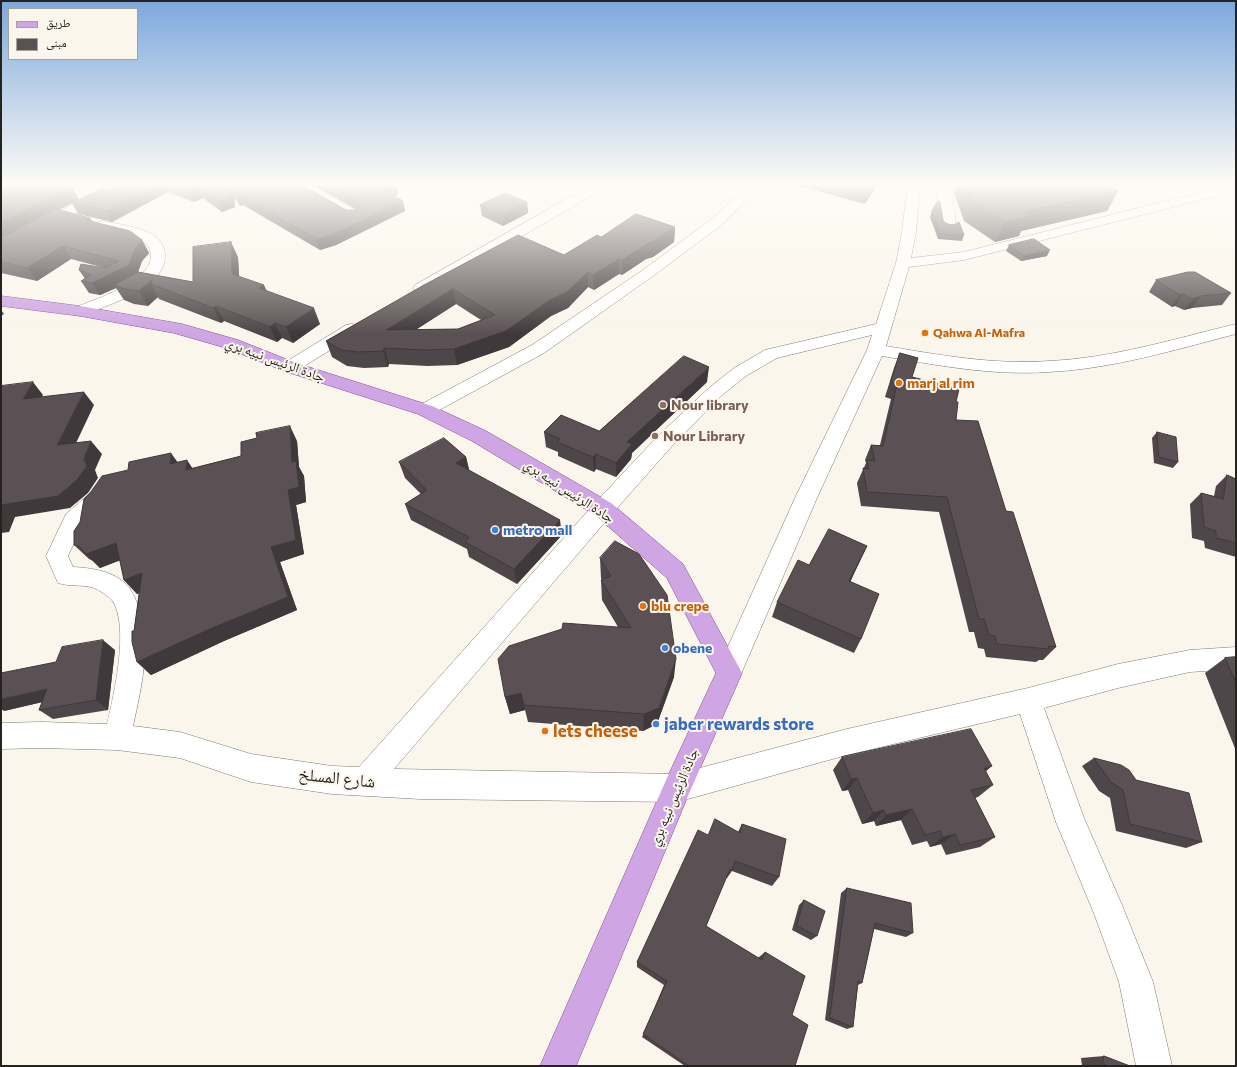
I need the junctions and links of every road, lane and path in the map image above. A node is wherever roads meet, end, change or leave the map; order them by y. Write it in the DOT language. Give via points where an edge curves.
graph roads {
  1 [pos="25,235"];
  2 [pos="140,235"];
  3 [pos="514,235"];
  4 [pos="699,235"];
  5 [pos="908,235"];
  6 [pos="1048,235"];
  7 [pos="1,248"];
  8 [pos="903,263"];
  9 [pos="409,295"];
  10 [pos="1,301"];
  11 [pos="80,311"];
  12 [pos="363,323"];
  13 [pos="883,327"];
  14 [pos="1236,329"];
  15 [pos="876,350"];
  16 [pos="290,367"];
  17 [pos="425,410"];
  18 [pos="112,475"];
  19 [pos="603,509"];
  20 [pos="1236,658"];
  21 [pos="729,673"];
  22 [pos="1028,700"];
  23 [pos="1,736"];
  24 [pos="117,737"];
  25 [pos="365,782"];
  26 [pos="677,788"];
  27 [pos="558,1066"];
  28 [pos="1154,1066"];
  1 -- 7 [label="street"];
  2 -- 11 [label="street" via="152,240 158,250 160,260 155,271 143,282"];
  3 -- 9 [label="street"];
  4 -- 17 [label="street" via="538,349"];
  5 -- 8 [label="street"];
  6 -- 8 [label="street" via="964,256"];
  8 -- 13 [label="street"];
  10 -- 11 [label="main road, جادة الرئيس نبيه بري"];
  11 -- 16 [label="main road, جادة الرئيس نبيه بري" via="176,328 232,344"];
  12 -- 16 [label="street"];
  13 -- 15 [label="street"];
  13 -- 19 [label="street" via="771,354 740,372 715,392 665,441"];
  14 -- 15 [label="street" via="1087,363 1048,367 986,366"];
  15 -- 21 [label="street" via="806,498"];
  16 -- 17 [label="main road, جادة الرئيس نبيه بري"];
  17 -- 19 [label="main road, جادة الرئيس نبيه بري" via="479,436"];
  18 -- 24 [label="street" via="96,500 74,520 57,556 66,576 101,580 119,592 125,604 132,626 130,682"];
  19 -- 21 [label="main road, جادة الرئيس نبيه بري" via="676,571"];
  19 -- 25 [label="street"];
  20 -- 22 [label="street, شارع المسلخ" via="1190,661 1118,676"];
  21 -- 26 [label="main road, جادة الرئيس نبيه بري"];
  22 -- 26 [label="street, شارع المسلخ" via="847,742"];
  22 -- 28 [label="street" via="1071,822 1136,982"];
  23 -- 24 [label="street, شارع المسلخ"];
  24 -- 25 [label="street, شارع المسلخ" via="180,745 251,768 332,780"];
  25 -- 26 [label="street, شارع المسلخ"];
  26 -- 27 [label="main road, جادة الرئيس نبيه بري"];
}
